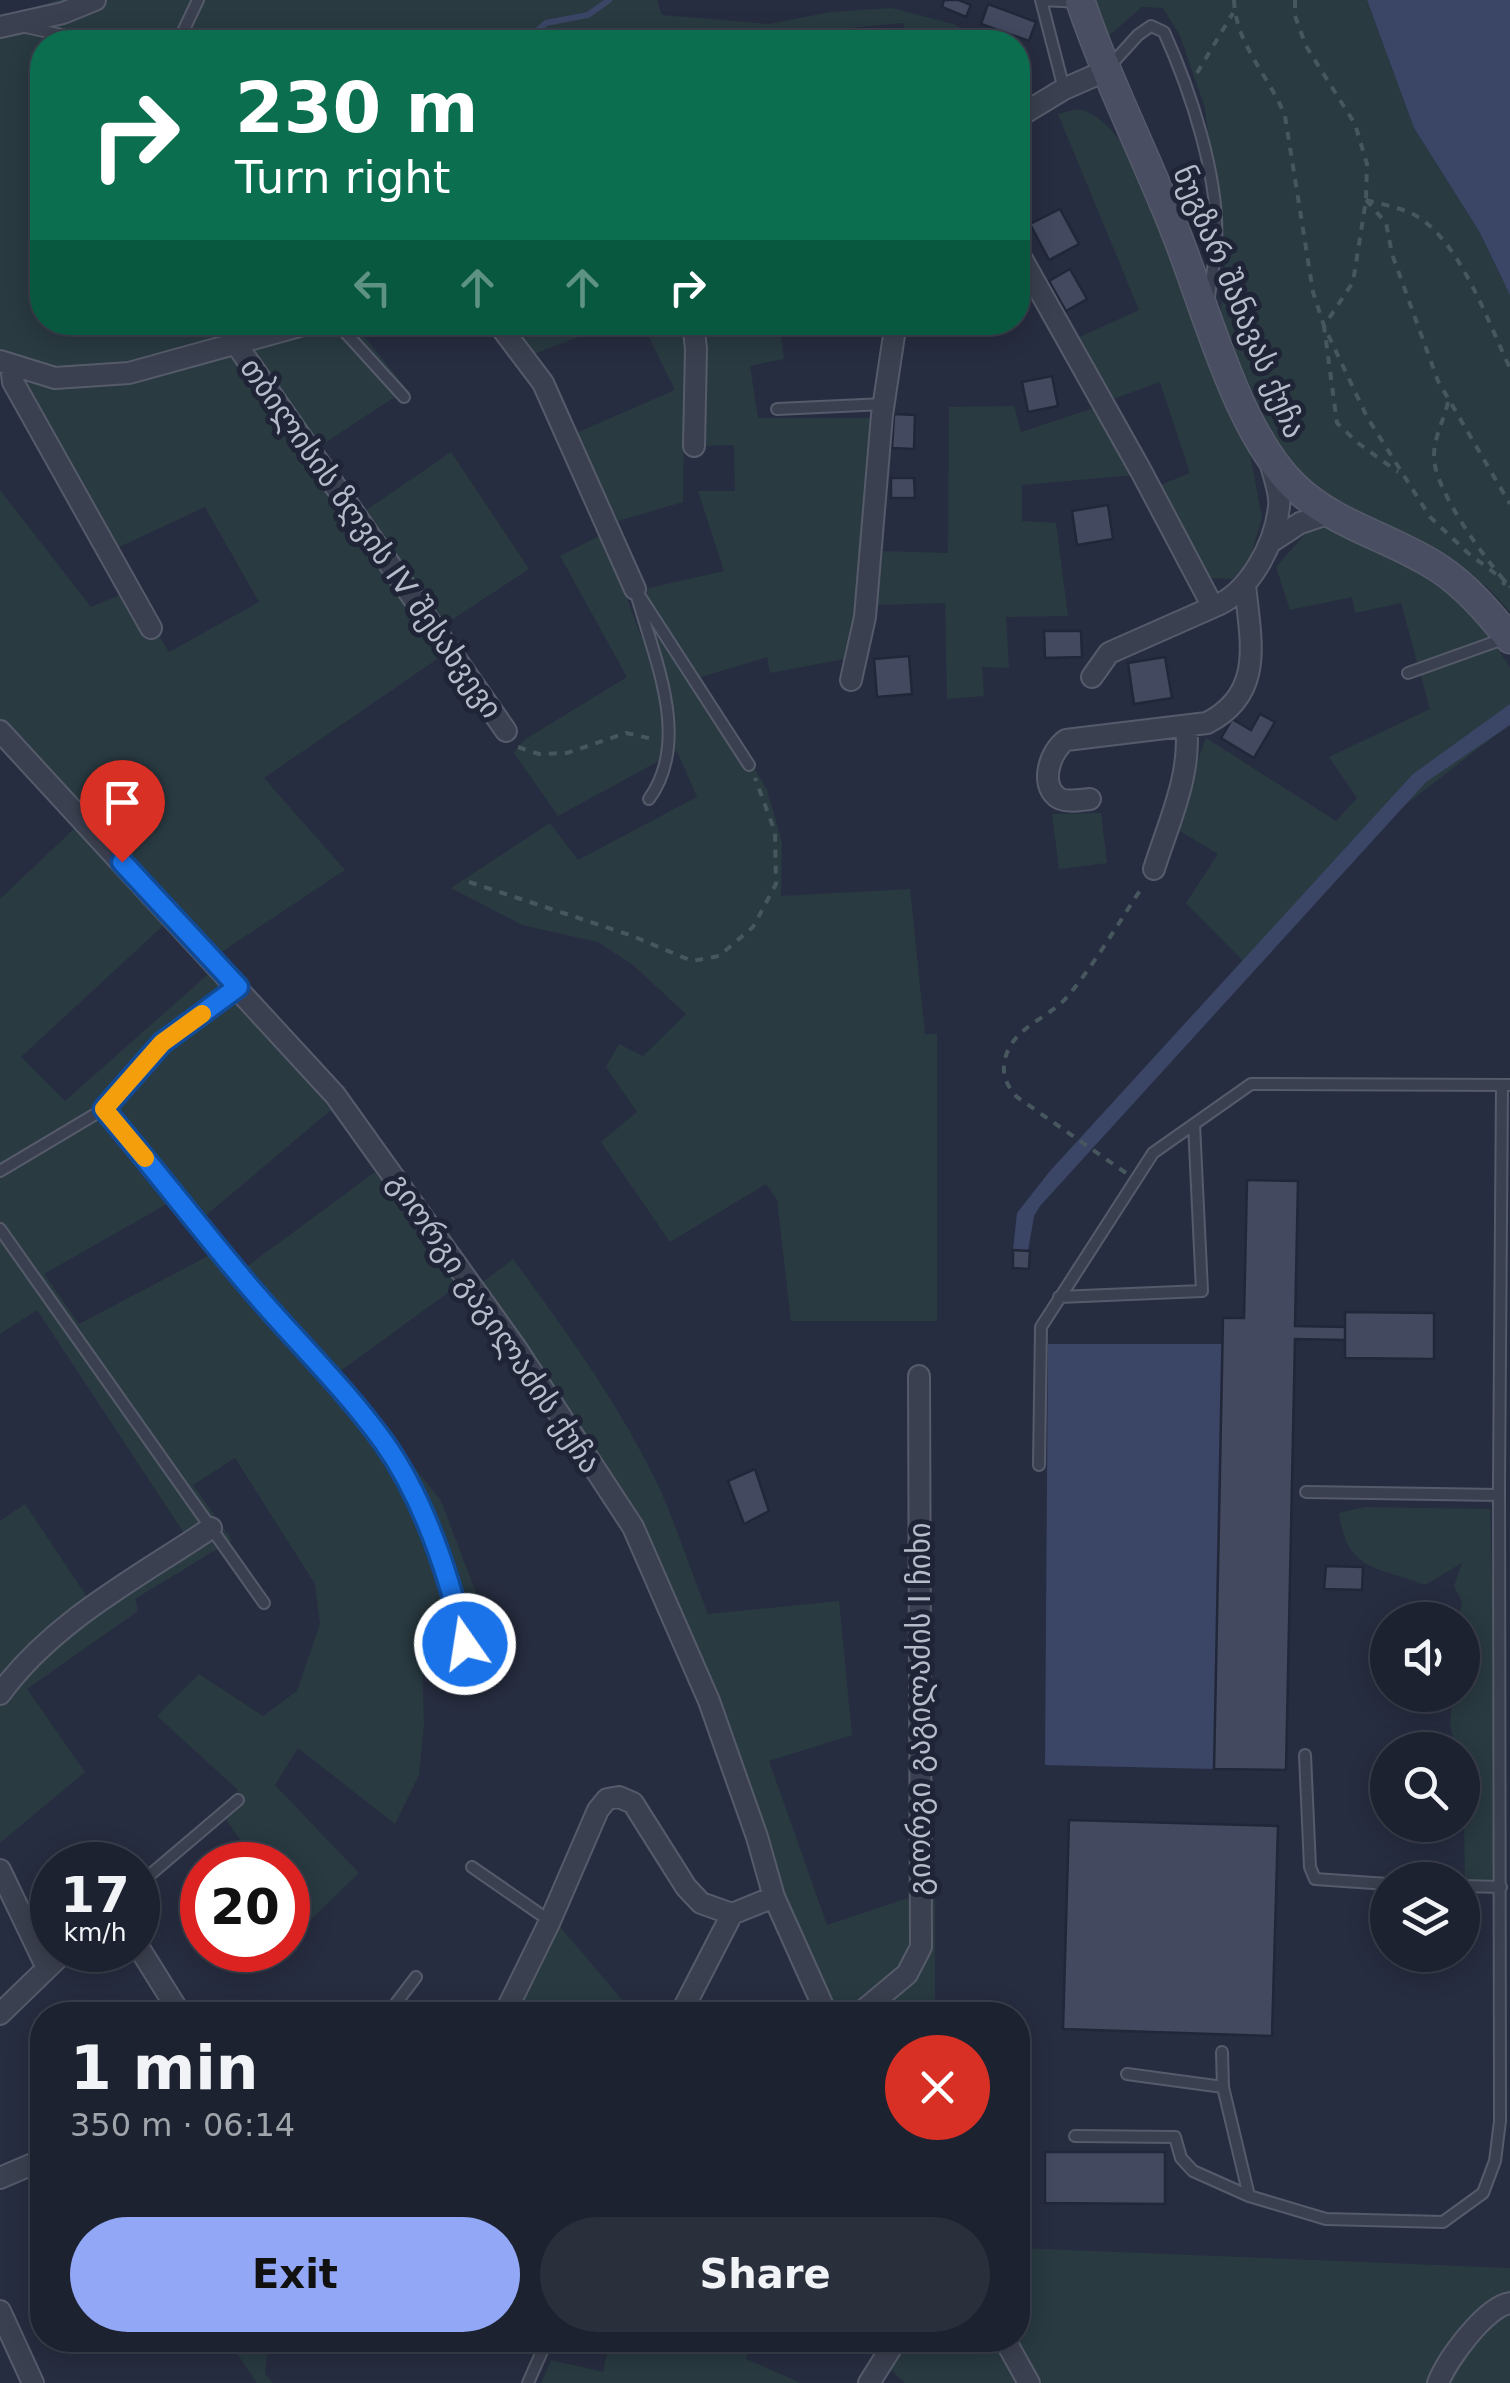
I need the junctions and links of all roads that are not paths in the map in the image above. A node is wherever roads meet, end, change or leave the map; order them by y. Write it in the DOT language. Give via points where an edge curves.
graph roads {
  1 [pos="95,0"];
  2 [pos="198,0"];
  3 [pos="1042,0"];
  4 [pos="1081,1"];
  5 [pos="8,26"];
  6 [pos="184,30"];
  7 [pos="1105,72"];
  8 [pos="1064,89"];
  9 [pos="1030,110"];
  10 [pos="1030,273"];
  11 [pos="1206,312"];
  12 [pos="268,335"];
  13 [pos="348,335"];
  14 [pos="507,335"];
  15 [pos="695,335"];
  16 [pos="894,335"];
  17 [pos="236,344"];
  18 [pos="5,363"];
  19 [pos="404,397"];
  20 [pos="884,404"];
  21 [pos="777,408"];
  22 [pos="694,446"];
  23 [pos="1270,461"];
  24 [pos="1330,512"];
  25 [pos="1271,542"];
  26 [pos="1244,584"];
  27 [pos="635,590"];
  28 [pos="1213,607"];
  29 [pos="151,628"];
  30 [pos="1509,638"];
  31 [pos="1408,673"];
  32 [pos="1092,678"];
  33 [pos="851,680"];
  34 [pos="1186,726"];
  35 [pos="506,731"];
  36 [pos="0,732"];
  37 [pos="750,764"];
  38 [pos="649,799"];
  39 [pos="1090,800"];
  40 [pos="1154,869"];
  41 [pos="238,987"];
  42 [pos="1506,1085"];
  43 [pos="104,1109"];
  44 [pos="1194,1124"];
  45 [pos="0,1170"];
  46 [pos="0,1229"];
  47 [pos="1059,1297"];
  48 [pos="919,1376"];
  49 [pos="1039,1466"];
  50 [pos="1306,1492"];
  51 [pos="1499,1495"];
  52 [pos="211,1528"];
  53 [pos="264,1603"];
  54 [pos="465,1644"];
  55 [pos="0,1694"];
  56 [pos="1305,1755"];
  57 [pos="238,1800"];
  58 [pos="160,1866"];
  59 [pos="472,1867"];
  60 [pos="0,1870"];
  61 [pos="1370,1883"];
  62 [pos="1480,1886"];
  63 [pos="1501,1887"];
  64 [pos="774,1897"];
  65 [pos="732,1914"];
  66 [pos="550,1922"];
  67 [pos="30,1931"];
  68 [pos="44,1972"];
  69 [pos="154,1972"];
  70 [pos="416,1976"];
  71 [pos="173,2002"];
  72 [pos="397,2002"];
  73 [pos="510,2002"];
  74 [pos="687,2002"];
  75 [pos="821,2002"];
  76 [pos="874,2002"];
  77 [pos="0,2014"];
  78 [pos="1222,2052"];
  79 [pos="1126,2074"];
  80 [pos="1223,2087"];
  81 [pos="1075,2136"];
  82 [pos="30,2165"];
  83 [pos="0,2178"];
  84 [pos="1249,2196"];
  85 [pos="1510,2304"];
  86 [pos="0,2310"];
  87 [pos="542,2352"];
  88 [pos="888,2352"];
  89 [pos="1012,2352"];
  90 [pos="33,2383"];
  91 [pos="528,2383"];
  92 [pos="869,2383"];
  93 [pos="1030,2383"];
  94 [pos="1438,2383"];
  1 -- 5 [label="street"];
  2 -- 6 [label="lane"];
  3 -- 4 [label="lane"];
  3 -- 8 [label="lane"];
  4 -- 7 [label="main road, ნუგზარ შანავას ქუჩა"];
  7 -- 8 [label="street"];
  7 -- 11 [label="main road, ნუგზარ შანავას ქუჩა"];
  7 -- 11 [label="lane" via="1138,34 1152,26 1164,32 1213,192 1217,241"];
  8 -- 9 [label="street"];
  10 -- 28 [label="street"];
  11 -- 23 [label="main road, ნუგზარ შანავას ქუჩა"];
  12 -- 17 [label="street"];
  13 -- 19 [label="lane"];
  14 -- 27 [label="street" via="543,383"];
  15 -- 22 [label="street"];
  16 -- 20 [label="street"];
  17 -- 18 [label="street" via="94,377 55,378"];
  17 -- 35 [label="street, თბილისის ზღვის IV შესახვევი"];
  18 -- 29 [label="street"];
  20 -- 21 [label="lane"];
  20 -- 33 [label="street" via="865,618"];
  23 -- 24 [label="main road, ნუგზარ შანავას ქუჩა"];
  23 -- 25 [label="street" via="1280,504"];
  24 -- 25 [label="street"];
  24 -- 30 [label="main road, ნუგზარ შანავას ქუჩა" via="1440,570"];
  25 -- 26 [label="street"];
  26 -- 28 [label="street"];
  26 -- 34 [label="street" via="1244,692 1222,715"];
  27 -- 37 [label="lane"];
  27 -- 38 [label="lane" via="666,705 669,754"];
  28 -- 32 [label="street" via="1110,653"];
  30 -- 31 [label="lane"];
  34 -- 39 [label="street" via="1056,746 1050,789 1066,801"];
  34 -- 40 [label="street" via="1185,770"];
  36 -- 41 [label="street, გიორგი გაგილაძის ქუჩა"];
  41 -- 43 [label="lane" via="162,1043"];
  41 -- 64 [label="street, გიორგი გაგილაძის ქუჩა" via="336,1094 516,1348 632,1527 709,1701"];
  42 -- 44 [label="lane" via="1250,1084"];
  42 -- 51 [label="lane"];
  43 -- 45 [label="lane"];
  43 -- 54 [label="lane" via="384,1442 452,1587"];
  44 -- 47 [label="lane" via="1153,1153"];
  44 -- 47 [label="lane" via="1202,1291"];
  46 -- 52 [label="lane"];
  47 -- 49 [label="lane" via="1041,1327"];
  48 -- 76 [label="street, გიორგი გაგილაძის I ჩიხი" via="921,1947 907,1974"];
  50 -- 51 [label="lane"];
  51 -- 63 [label="lane"];
  52 -- 53 [label="lane"];
  52 -- 55 [label="street" via="68,1624"];
  56 -- 61 [label="lane" via="1316,1879"];
  57 -- 58 [label="lane"];
  59 -- 66 [label="lane"];
  60 -- 67 [label="street"];
  62 -- 63 [label="lane"];
  63 -- 84 [label="lane" via="1500,2121 1484,2192 1443,2222 1326,2219"];
  64 -- 65 [label="street"];
  64 -- 75 [label="street, გიორგი გაგილაძის ქუჩა"];
  65 -- 66 [label="street" via="700,1903 633,1802 618,1797 598,1810"];
  65 -- 74 [label="street"];
  66 -- 73 [label="street"];
  68 -- 77 [label="street"];
  69 -- 71 [label="street"];
  70 -- 72 [label="lane"];
  78 -- 80 [label="lane"];
  79 -- 80 [label="lane"];
  80 -- 84 [label="lane"];
  81 -- 84 [label="lane" via="1175,2137 1192,2171"];
  82 -- 83 [label="street"];
  85 -- 94 [label="street" via="1484,2318"];
  86 -- 90 [label="street"];
  87 -- 91 [label="lane"];
  88 -- 92 [label="street"];
  89 -- 93 [label="street"];
}
